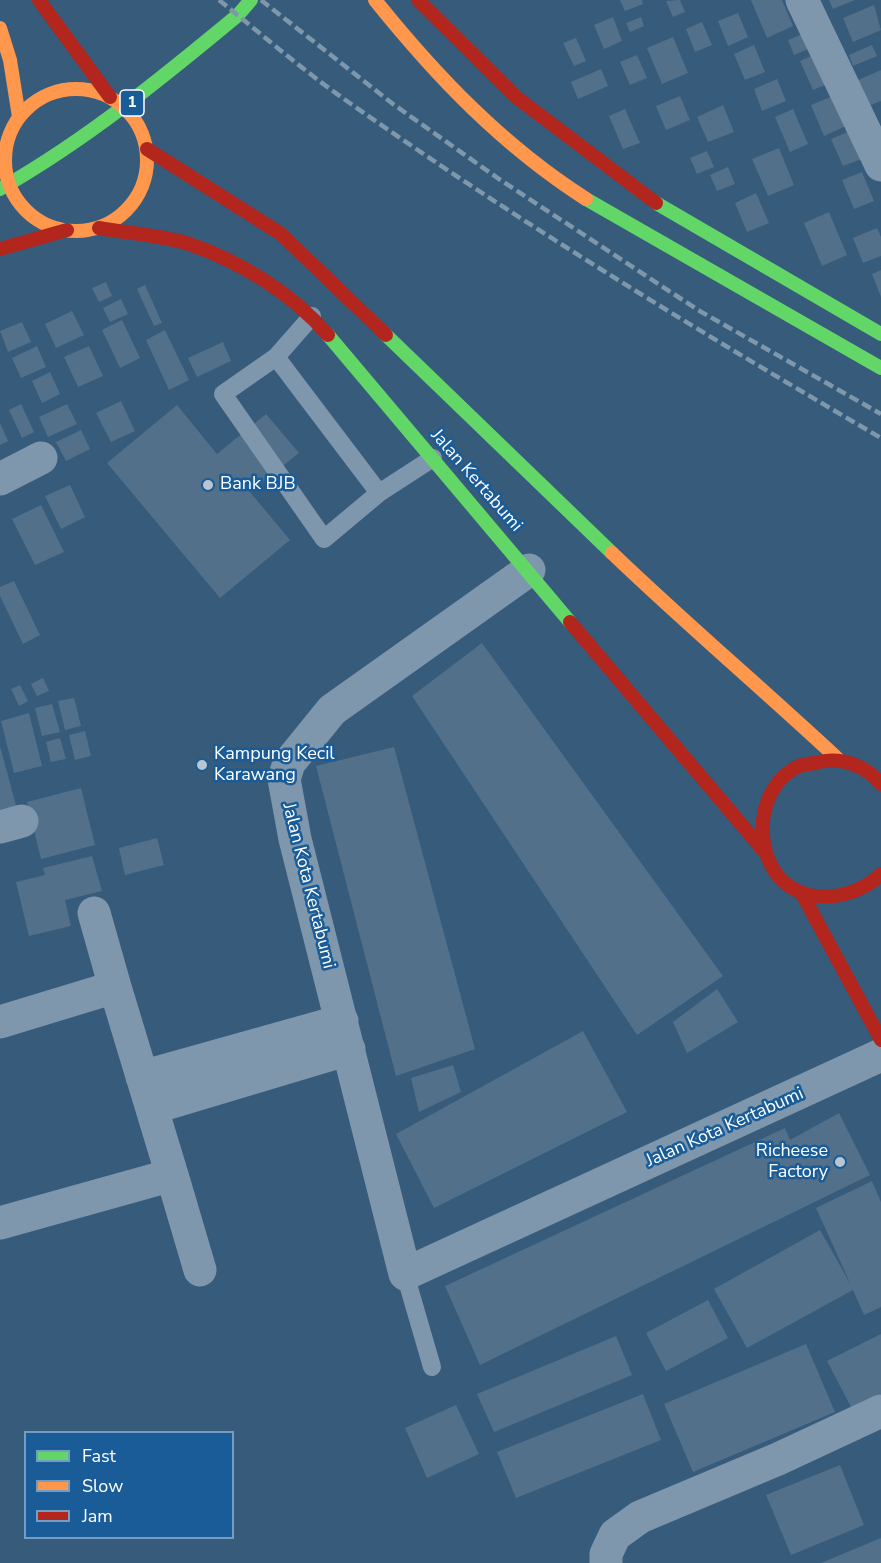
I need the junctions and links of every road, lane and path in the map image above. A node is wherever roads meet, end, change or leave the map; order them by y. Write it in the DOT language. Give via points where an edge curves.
graph roads {
  1 [pos="39,0"];
  2 [pos="251,0"];
  3 [pos="375,0"];
  4 [pos="418,0"];
  5 [pos="802,0"];
  6 [pos="0,28"];
  7 [pos="110,97"];
  8 [pos="19,117"];
  9 [pos="3,148"];
  10 [pos="147,149"];
  11 [pos="881,165"];
  12 [pos="0,189"];
  13 [pos="99,228"];
  14 [pos="67,230"];
  15 [pos="0,249"];
  16 [pos="312,316"];
  17 [pos="881,334"];
  18 [pos="276,357"];
  19 [pos="881,368"];
  20 [pos="433,458"];
  21 [pos="41,459"];
  22 [pos="0,479"];
  23 [pos="379,493"];
  24 [pos="528,570"];
  25 [pos="838,760"];
  26 [pos="879,780"];
  27 [pos="763,849"];
  28 [pos="881,874"];
  29 [pos="801,892"];
  30 [pos="94,913"];
  31 [pos="115,987"];
  32 [pos="0,1022"];
  33 [pos="345,1035"];
  34 [pos="881,1040"];
  35 [pos="881,1055"];
  36 [pos="142,1077"];
  37 [pos="152,1108"];
  38 [pos="172,1175"];
  39 [pos="0,1223"];
  40 [pos="200,1270"];
  41 [pos="405,1274"];
  42 [pos="432,1367"];
  43 [pos="881,1411"];
  44 [pos="606,1563"];
  1 -- 7 [label="main road"];
  2 -- 12 [label="main road, 1" via="118,114"];
  3 -- 19 [label="main road" via="420,55 498,134 533,162 591,202"];
  4 -- 17 [label="main road" via="516,97 646,197"];
  5 -- 11 [label="street"];
  6 -- 8 [label="main road" via="10,60"];
  7 -- 8 [label="main road" via="86,90 61,91 45,96"];
  7 -- 10 [label="main road" via="134,118"];
  8 -- 9 [label="main road"];
  9 -- 14 [label="main road" via="7,179 18,201 36,219"];
  10 -- 13 [label="main road" via="145,182 137,196 121,215"];
  10 -- 25 [label="main road, Jalan Kertabumi" via="281,234 648,588"];
  13 -- 14 [label="main road"];
  13 -- 16 [label="main road, Jalan Kertabumi" via="185,243 252,273"];
  14 -- 15 [label="main road"];
  16 -- 18 [label="lane"];
  16 -- 20 [label="main road, Jalan Kertabumi"];
  18 -- 23 [label="lane"];
  18 -- 23 [label="lane" via="223,394 324,539"];
  20 -- 23 [label="lane"];
  20 -- 24 [label="main road, Jalan Kertabumi"];
  21 -- 22 [label="street"];
  24 -- 27 [label="main road, Jalan Kertabumi"];
  24 -- 33 [label="street, Jalan Kota Kertabumi" via="332,710 289,764 284,779 295,839"];
  25 -- 26 [label="main road" via="852,763"];
  25 -- 27 [label="main road" via="800,767 777,785 763,811"];
  27 -- 29 [label="main road, Jalan Kertabumi" via="771,867"];
  28 -- 29 [label="main road" via="859,892 840,897 820,898"];
  29 -- 34 [label="main road"];
  30 -- 31 [label="street"];
  31 -- 32 [label="street"];
  31 -- 36 [label="street"];
  33 -- 36 [label="street"];
  33 -- 37 [label="street"];
  33 -- 41 [label="street, Jalan Kota Kertabumi"];
  35 -- 41 [label="street, Jalan Kota Kertabumi"];
  36 -- 37 [label="street"];
  37 -- 38 [label="street"];
  38 -- 39 [label="street"];
  38 -- 40 [label="street"];
  41 -- 42 [label="lane, Jalan Kota Kertabumi"];
  43 -- 44 [label="street" via="640,1516 615,1535"];
}
